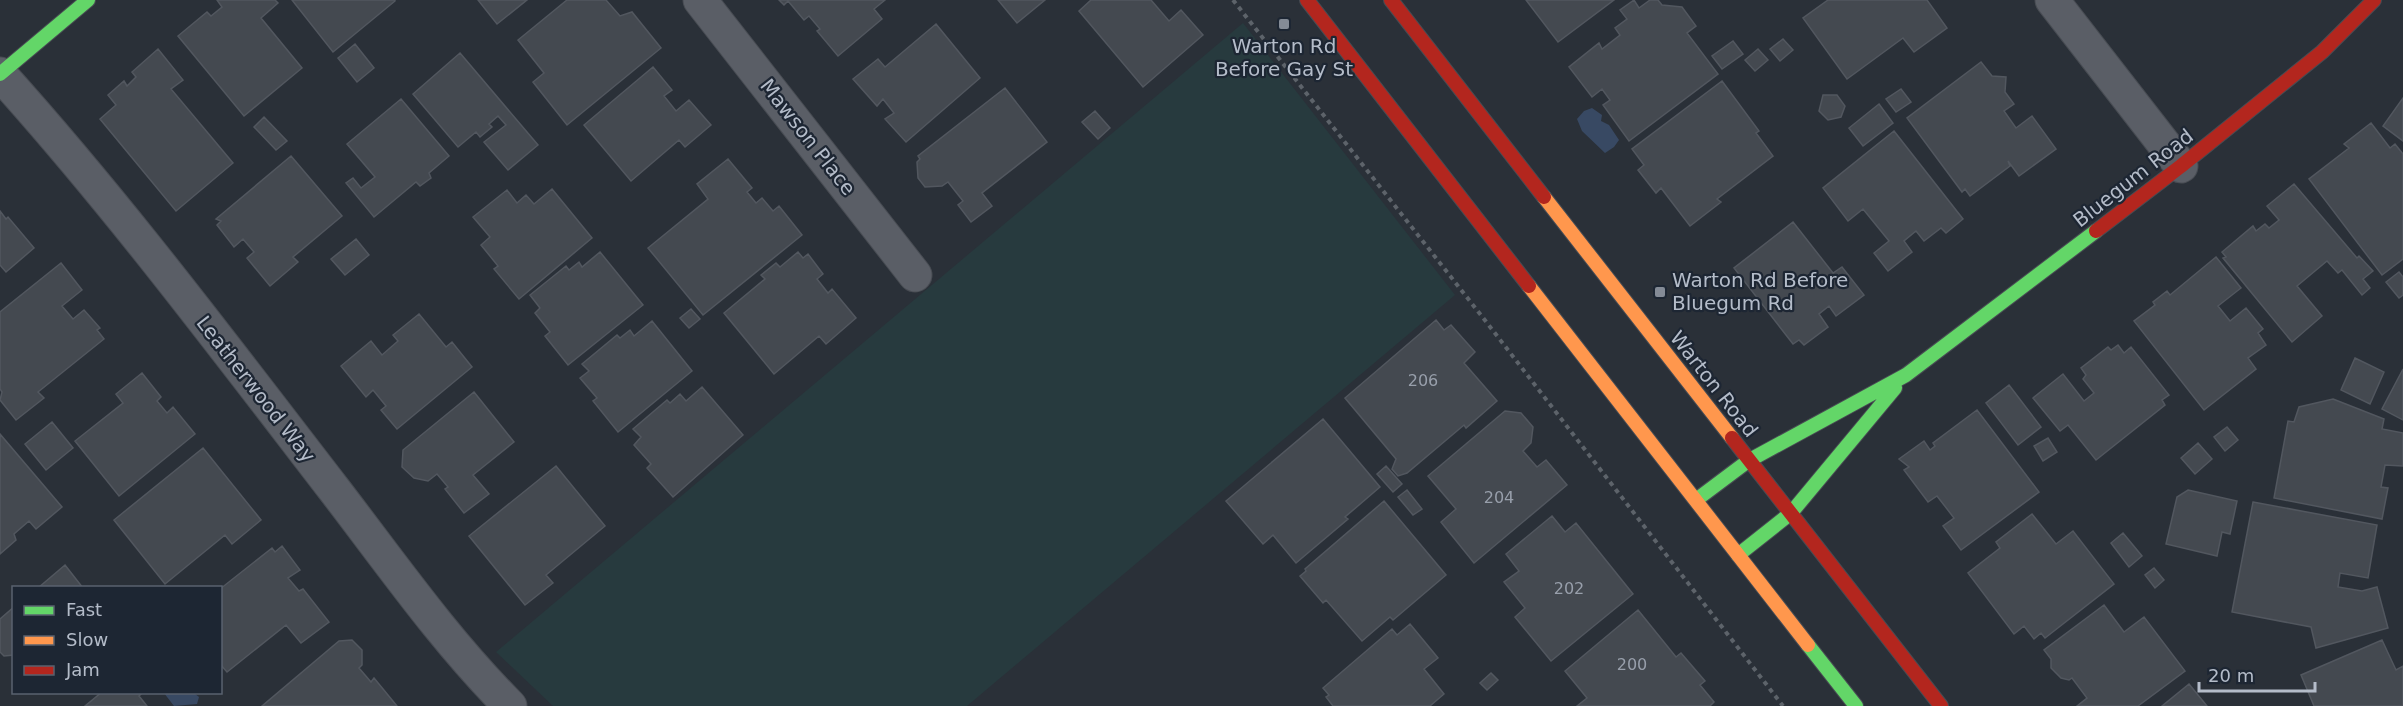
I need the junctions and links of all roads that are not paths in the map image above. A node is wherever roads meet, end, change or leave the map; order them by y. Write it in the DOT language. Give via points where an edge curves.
graph roads {
  1 [pos="88,0"];
  2 [pos="700,0"];
  3 [pos="1307,0"];
  4 [pos="1391,0"];
  5 [pos="2052,0"];
  6 [pos="2374,0"];
  7 [pos="0,74"];
  8 [pos="2181,166"];
  9 [pos="915,275"];
  10 [pos="1906,375"];
  11 [pos="1749,461"];
  12 [pos="1696,500"];
  13 [pos="1791,513"];
  14 [pos="1738,555"];
  15 [pos="510,706"];
  16 [pos="1856,706"];
  17 [pos="1941,706"];
  1 -- 7 [label="main road"];
  2 -- 9 [label="street, Mawson Place"];
  3 -- 12 [label="main road"];
  4 -- 11 [label="main road, Warton Road"];
  5 -- 8 [label="street"];
  6 -- 8 [label="main road, Bluegum Road" via="2322,52"];
  7 -- 15 [label="street, Leatherwood Way" via="64,145 463,657"];
  8 -- 10 [label="main road, Bluegum Road"];
  10 -- 11 [label="main road, Bluegum Road"];
  10 -- 13 [label="main road, Bluegum Road"];
  11 -- 12 [label="main road, Bluegum Road"];
  11 -- 13 [label="main road, Warton Road"];
  12 -- 14 [label="main road"];
  13 -- 14 [label="main road, Bluegum Road"];
  13 -- 17 [label="main road, Warton Road"];
  14 -- 16 [label="main road"];
}
